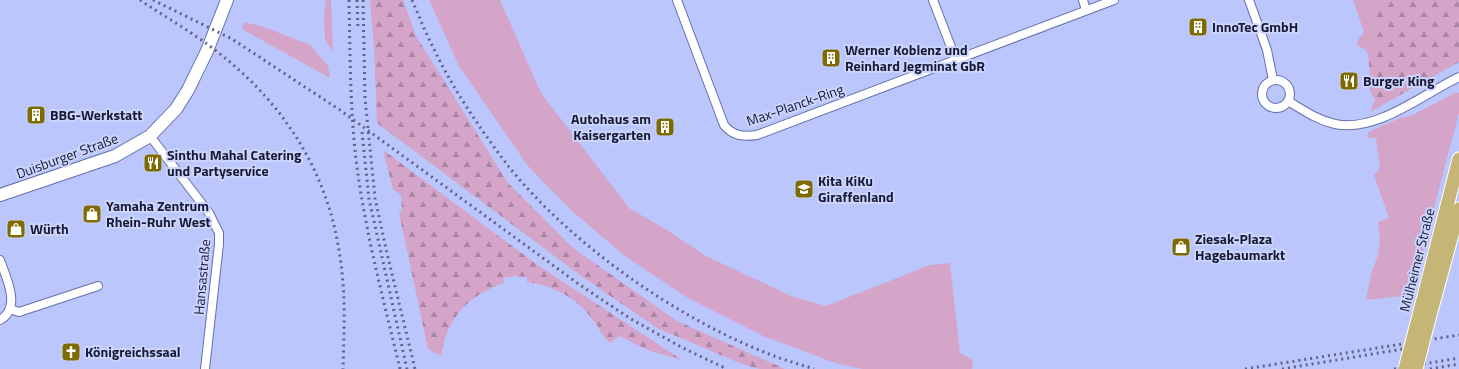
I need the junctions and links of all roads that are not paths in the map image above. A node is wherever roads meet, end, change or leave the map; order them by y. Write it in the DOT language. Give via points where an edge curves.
graph roads {
  1 [pos="227,0"];
  2 [pos="677,0"];
  3 [pos="934,0"];
  4 [pos="1083,0"];
  5 [pos="1114,0"];
  6 [pos="1249,0"];
  7 [pos="1086,10"];
  8 [pos="956,60"];
  9 [pos="1459,77"];
  10 [pos="1273,80"];
  11 [pos="1288,101"];
  12 [pos="150,136"];
  13 [pos="1459,159"];
  14 [pos="0,195"];
  15 [pos="1459,209"];
  16 [pos="0,260"];
  17 [pos="98,286"];
  18 [pos="10,309"];
  19 [pos="0,320"];
  20 [pos="1422,326"];
  21 [pos="205,369"];
  22 [pos="1405,369"];
  23 [pos="1416,369"];
  1 -- 12 [label="main road, Duisburger Straße" via="188,90 176,109"];
  2 -- 8 [label="street, Max-Planck-Ring" via="721,118 728,129 739,136 757,134"];
  3 -- 8 [label="street"];
  4 -- 7 [label="street"];
  5 -- 7 [label="street, Max-Planck-Ring"];
  6 -- 10 [label="street" via="1268,50"];
  7 -- 8 [label="street, Max-Planck-Ring"];
  9 -- 11 [label="street" via="1380,119 1362,125 1329,122"];
  10 -- 11 [label="street" via="1284,82 1288,86"];
  10 -- 11 [label="street" via="1268,82 1263,90 1265,102 1277,107"];
  12 -- 14 [label="main road, Duisburger Straße" via="115,156"];
  12 -- 21 [label="street, Hansastraße" via="209,213 219,233"];
  13 -- 20 [label="main road, Mülheimer Straße"];
  15 -- 20 [label="main road, Mülheimer Straße"];
  16 -- 18 [label="street" via="12,297"];
  17 -- 18 [label="street" via="19,312"];
  18 -- 19 [label="street"];
  20 -- 22 [label="main road, Mülheimer Straße, bridge"];
  20 -- 23 [label="main road, Mülheimer Straße, bridge"];
}
